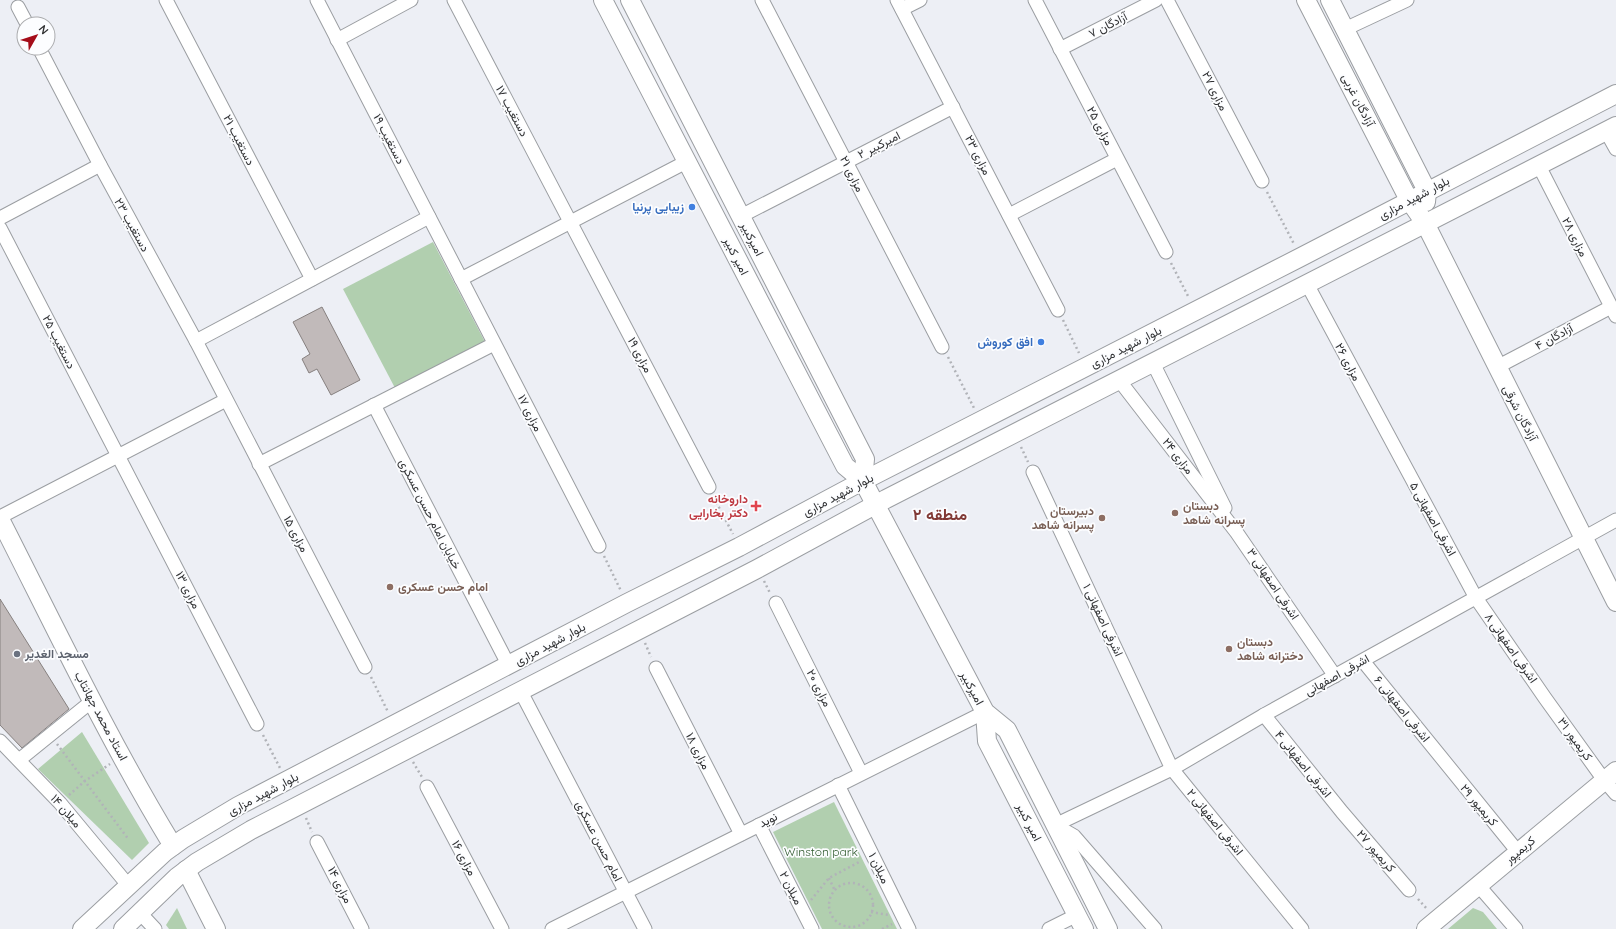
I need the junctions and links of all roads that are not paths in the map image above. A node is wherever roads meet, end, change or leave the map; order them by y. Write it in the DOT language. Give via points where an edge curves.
graph roads {
  1 [pos="166,0"];
  2 [pos="317,0"];
  3 [pos="411,0"];
  4 [pos="454,0"];
  5 [pos="604,0"];
  6 [pos="630,0"];
  7 [pos="762,0"];
  8 [pos="920,0"];
  9 [pos="1035,0"];
  10 [pos="1156,0"];
  11 [pos="1168,0"];
  12 [pos="1306,0"];
  13 [pos="1330,0"];
  14 [pos="1407,0"];
  15 [pos="900,5"];
  16 [pos="18,7"];
  17 [pos="23,16"];
  18 [pos="1345,29"];
  19 [pos="337,40"];
  20 [pos="1060,49"];
  21 [pos="43,56"];
  22 [pos="663,65"];
  23 [pos="643,76"];
  24 [pos="1616,94"];
  25 [pos="953,107"];
  26 [pos="1611,128"];
  27 [pos="1616,149"];
  28 [pos="1117,159"];
  29 [pos="688,161"];
  30 [pos="846,162"];
  31 [pos="100,165"];
  32 [pos="1539,166"];
  33 [pos="1262,181"];
  34 [pos="1427,191"];
  35 [pos="1409,200"];
  36 [pos="1009,215"];
  37 [pos="741,216"];
  38 [pos="429,217"];
  39 [pos="0,218"];
  40 [pos="570,222"];
  41 [pos="1425,223"];
  42 [pos="0,228"];
  43 [pos="1166,252"];
  44 [pos="312,279"];
  45 [pos="461,279"];
  46 [pos="1307,284"];
  47 [pos="1058,310"];
  48 [pos="1614,312"];
  49 [pos="196,341"];
  50 [pos="494,344"];
  51 [pos="942,347"];
  52 [pos="1153,363"];
  53 [pos="1497,367"];
  54 [pos="1119,380"];
  55 [pos="226,400"];
  56 [pos="374,405"];
  57 [pos="1390,440"];
  58 [pos="118,456"];
  59 [pos="259,464"];
  60 [pos="1033,472"];
  61 [pos="863,481"];
  62 [pos="709,488"];
  63 [pos="876,505"];
  64 [pos="0,518"];
  65 [pos="1616,520"];
  66 [pos="1237,533"];
  67 [pos="1582,538"];
  68 [pos="599,546"];
  69 [pos="1476,598"];
  70 [pos="1616,602"];
  71 [pos="776,603"];
  72 [pos="1363,660"];
  73 [pos="508,666"];
  74 [pos="365,667"];
  75 [pos="656,668"];
  76 [pos="1335,676"];
  77 [pos="520,690"];
  78 [pos="1545,698"];
  79 [pos="92,701"];
  80 [pos="985,712"];
  81 [pos="1264,715"];
  82 [pos="257,724"];
  83 [pos="376,734"];
  84 [pos="0,741"];
  85 [pos="390,757"];
  86 [pos="1441,758"];
  87 [pos="19,760"];
  88 [pos="1172,769"];
  89 [pos="861,773"];
  90 [pos="1610,776"];
  91 [pos="838,785"];
  92 [pos="427,787"];
  93 [pos="1616,794"];
  94 [pos="1342,812"];
  95 [pos="759,825"];
  96 [pos="1055,825"];
  97 [pos="741,834"];
  98 [pos="317,842"];
  99 [pos="173,846"];
  100 [pos="1518,852"];
  101 [pos="186,870"];
  102 [pos="128,885"];
  103 [pos="1478,885"];
  104 [pos="1409,890"];
  105 [pos="626,892"];
  106 [pos="140,913"];
  107 [pos="1081,922"];
  108 [pos="1431,924"];
  109 [pos="82,929"];
  110 [pos="123,929"];
  111 [pos="155,929"];
  112 [pos="216,929"];
  113 [pos="362,929"];
  114 [pos="502,929"];
  115 [pos="552,929"];
  116 [pos="645,929"];
  117 [pos="812,929"];
  118 [pos="909,929"];
  119 [pos="1049,929"];
  120 [pos="1108,929"];
  121 [pos="1155,929"];
  122 [pos="1302,929"];
  123 [pos="1516,929"];
  1 -- 44 [label="street, دستغیب ۲۱"];
  2 -- 19 [label="street, دستغیب ۱۹"];
  3 -- 19 [label="street"];
  4 -- 40 [label="street, دستغیب ۱۷"];
  5 -- 23 [label="main road, امیر کبیر"];
  6 -- 22 [label="main road, امیرکبیر"];
  7 -- 30 [label="street, مزاری ۲۱"];
  8 -- 15 [label="street"];
  9 -- 20 [label="street, مزاری ۲۵"];
  10 -- 20 [label="street, آزادگان ۷"];
  11 -- 33 [label="street, مزاری ۲۷"];
  12 -- 35 [label="main road, آزادگان غربی"];
  13 -- 18 [label="main road, آزادگان غربی"];
  14 -- 18 [label="street"];
  15 -- 25 [label="street, مزاری ۲۳"];
  16 -- 17 [label="street"];
  18 -- 34 [label="main road, آزادگان غربی"];
  19 -- 38 [label="street, دستغیب ۱۹"];
  20 -- 28 [label="street, مزاری ۲۵"];
  21 -- 31 [label="street, دستغیب ۲۳"];
  22 -- 23 [label="main road"];
  22 -- 37 [label="main road, امیرکبیر"];
  23 -- 29 [label="main road, امیر کبیر"];
  24 -- 34 [label="main road, بلوار شهید مزاری"];
  25 -- 30 [label="street, امیرکبیر ۲"];
  25 -- 36 [label="street, مزاری ۲۳"];
  26 -- 27 [label="street"];
  26 -- 32 [label="main road"];
  28 -- 36 [label="street"];
  28 -- 43 [label="street, مزاری ۲۵"];
  29 -- 40 [label="street"];
  29 -- 61 [label="main road, امیر کبیر" via="845,466"];
  30 -- 37 [label="street, امیرکبیر ۲"];
  30 -- 51 [label="street, مزاری ۲۱"];
  31 -- 39 [label="street"];
  31 -- 49 [label="street, دستغیب ۲۳"];
  32 -- 41 [label="main road"];
  32 -- 48 [label="street, مزاری ۲۸"];
  34 -- 35 [label="main road, بلوار شهید مزاری"];
  34 -- 41 [label="main road"];
  35 -- 41 [label="main road, آزادگان شرقی"];
  35 -- 61 [label="main road, بلوار شهید مزاری"];
  36 -- 47 [label="street, مزاری ۲۳"];
  37 -- 61 [label="main road, امیرکبیر" via="865,459"];
  38 -- 44 [label="street"];
  38 -- 45 [label="street, دستغیب ۱۹"];
  40 -- 45 [label="street"];
  40 -- 62 [label="street, مزاری ۱۹"];
  41 -- 46 [label="main road"];
  41 -- 53 [label="main road, آزادگان شرقی"];
  42 -- 58 [label="street, دستغیب ۲۵"];
  44 -- 49 [label="street"];
  45 -- 50 [label="street, مزاری ۱۷"];
  46 -- 52 [label="main road"];
  46 -- 57 [label="street, مزاری ۲۶"];
  48 -- 53 [label="street, آزادگان ۴"];
  49 -- 55 [label="street, دستغیب ۲۳"];
  50 -- 56 [label="street"];
  50 -- 68 [label="street, مزاری ۱۷"];
  52 -- 54 [label="main road"];
  52 -- 66 [label="street"];
  53 -- 67 [label="main road, آزادگان شرقی"];
  54 -- 63 [label="main road"];
  54 -- 66 [label="street, مزاری ۲۴"];
  55 -- 58 [label="street"];
  55 -- 59 [label="street, مزاری ۱۵"];
  56 -- 59 [label="street"];
  56 -- 73 [label="street, خیابان امام حسن عسکری"];
  57 -- 69 [label="street, اشرفی اصفهانی ۵"];
  58 -- 64 [label="street"];
  58 -- 82 [label="street, مزاری ۱۳"];
  59 -- 74 [label="street, مزاری ۱۵"];
  60 -- 88 [label="street, اشرفی اصفهانی ۱"];
  61 -- 63 [label="main road, امیر کبیر"];
  61 -- 73 [label="main road, بلوار شهید مزاری" via="739,548"];
  63 -- 77 [label="main road"];
  63 -- 80 [label="main road, امیرکبیر"];
  64 -- 79 [label="main road, استاد محمد جهانتاب"];
  65 -- 67 [label="street, اشرفی اصفهانی"];
  66 -- 76 [label="street, اشرفی اصفهانی ۳"];
  67 -- 69 [label="street, اشرفی اصفهانی"];
  67 -- 70 [label="main road, آزادگان شرقی"];
  69 -- 72 [label="street, اشرفی اصفهانی"];
  69 -- 78 [label="street, اشرفی اصفهانی ۸"];
  71 -- 89 [label="street, مزاری ۲۰"];
  72 -- 76 [label="street, اشرفی اصفهانی"];
  72 -- 86 [label="street, اشرفی اصفهانی ۶"];
  73 -- 83 [label="main road, بلوار شهید مزاری"];
  75 -- 97 [label="street, مزاری ۱۸"];
  76 -- 81 [label="street, اشرفی اصفهانی"];
  77 -- 85 [label="main road"];
  77 -- 105 [label="street, امام حسن عسکری"];
  78 -- 90 [label="street, کریمپور ۳۱"];
  79 -- 87 [label="street"];
  79 -- 99 [label="main road, استاد محمد جهانتاب"];
  80 -- 89 [label="street, نوید"];
  80 -- 96 [label="main road, امیرکبیر" via="1007,730"];
  80 -- 107 [label="main road, امیر کبیر" via="987,741"];
  81 -- 88 [label="street, اشرفی اصفهانی"];
  81 -- 94 [label="street, اشرفی اصفهانی ۴"];
  83 -- 85 [label="main road"];
  83 -- 99 [label="main road, بلوار شهید مزاری" via="238,806"];
  84 -- 87 [label="street, میلان ۱۴"];
  85 -- 101 [label="main road" via="251,830"];
  86 -- 100 [label="street, کریمپور ۲۹"];
  87 -- 102 [label="street, میلان ۱۴" via="60,803"];
  88 -- 96 [label="street, اشرفی اصفهانی"];
  88 -- 122 [label="street, اشرفی اصفهانی ۲"];
  89 -- 91 [label="street, نوید"];
  90 -- 93 [label="street, کریمپور ۳۱"];
  90 -- 100 [label="main road, کریمپور"];
  91 -- 95 [label="street, نوید"];
  91 -- 118 [label="street, میلان ۱"];
  92 -- 114 [label="street, مزاری ۱۶"];
  94 -- 104 [label="street, کریمپور ۲۷"];
  95 -- 97 [label="street, نوید"];
  95 -- 117 [label="street, میلان ۲"];
  96 -- 120 [label="main road, امیرکبیر"];
  96 -- 121 [label="street" via="1074,836"];
  97 -- 105 [label="street, نوید"];
  98 -- 113 [label="street, مزاری ۱۴"];
  99 -- 102 [label="main road, بلوار شهید مزاری"];
  100 -- 103 [label="main road, کریمپور"];
  101 -- 106 [label="main road"];
  101 -- 112 [label="main road"];
  102 -- 109 [label="main road, بلوار شهید مزاری"];
  103 -- 108 [label="main road, کریمپور"];
  103 -- 123 [label="street"];
  105 -- 115 [label="street, نوید"];
  105 -- 116 [label="street, امام حسن عسکری"];
  106 -- 110 [label="main road"];
  106 -- 111 [label="street"];
  107 -- 119 [label="street"];
}
